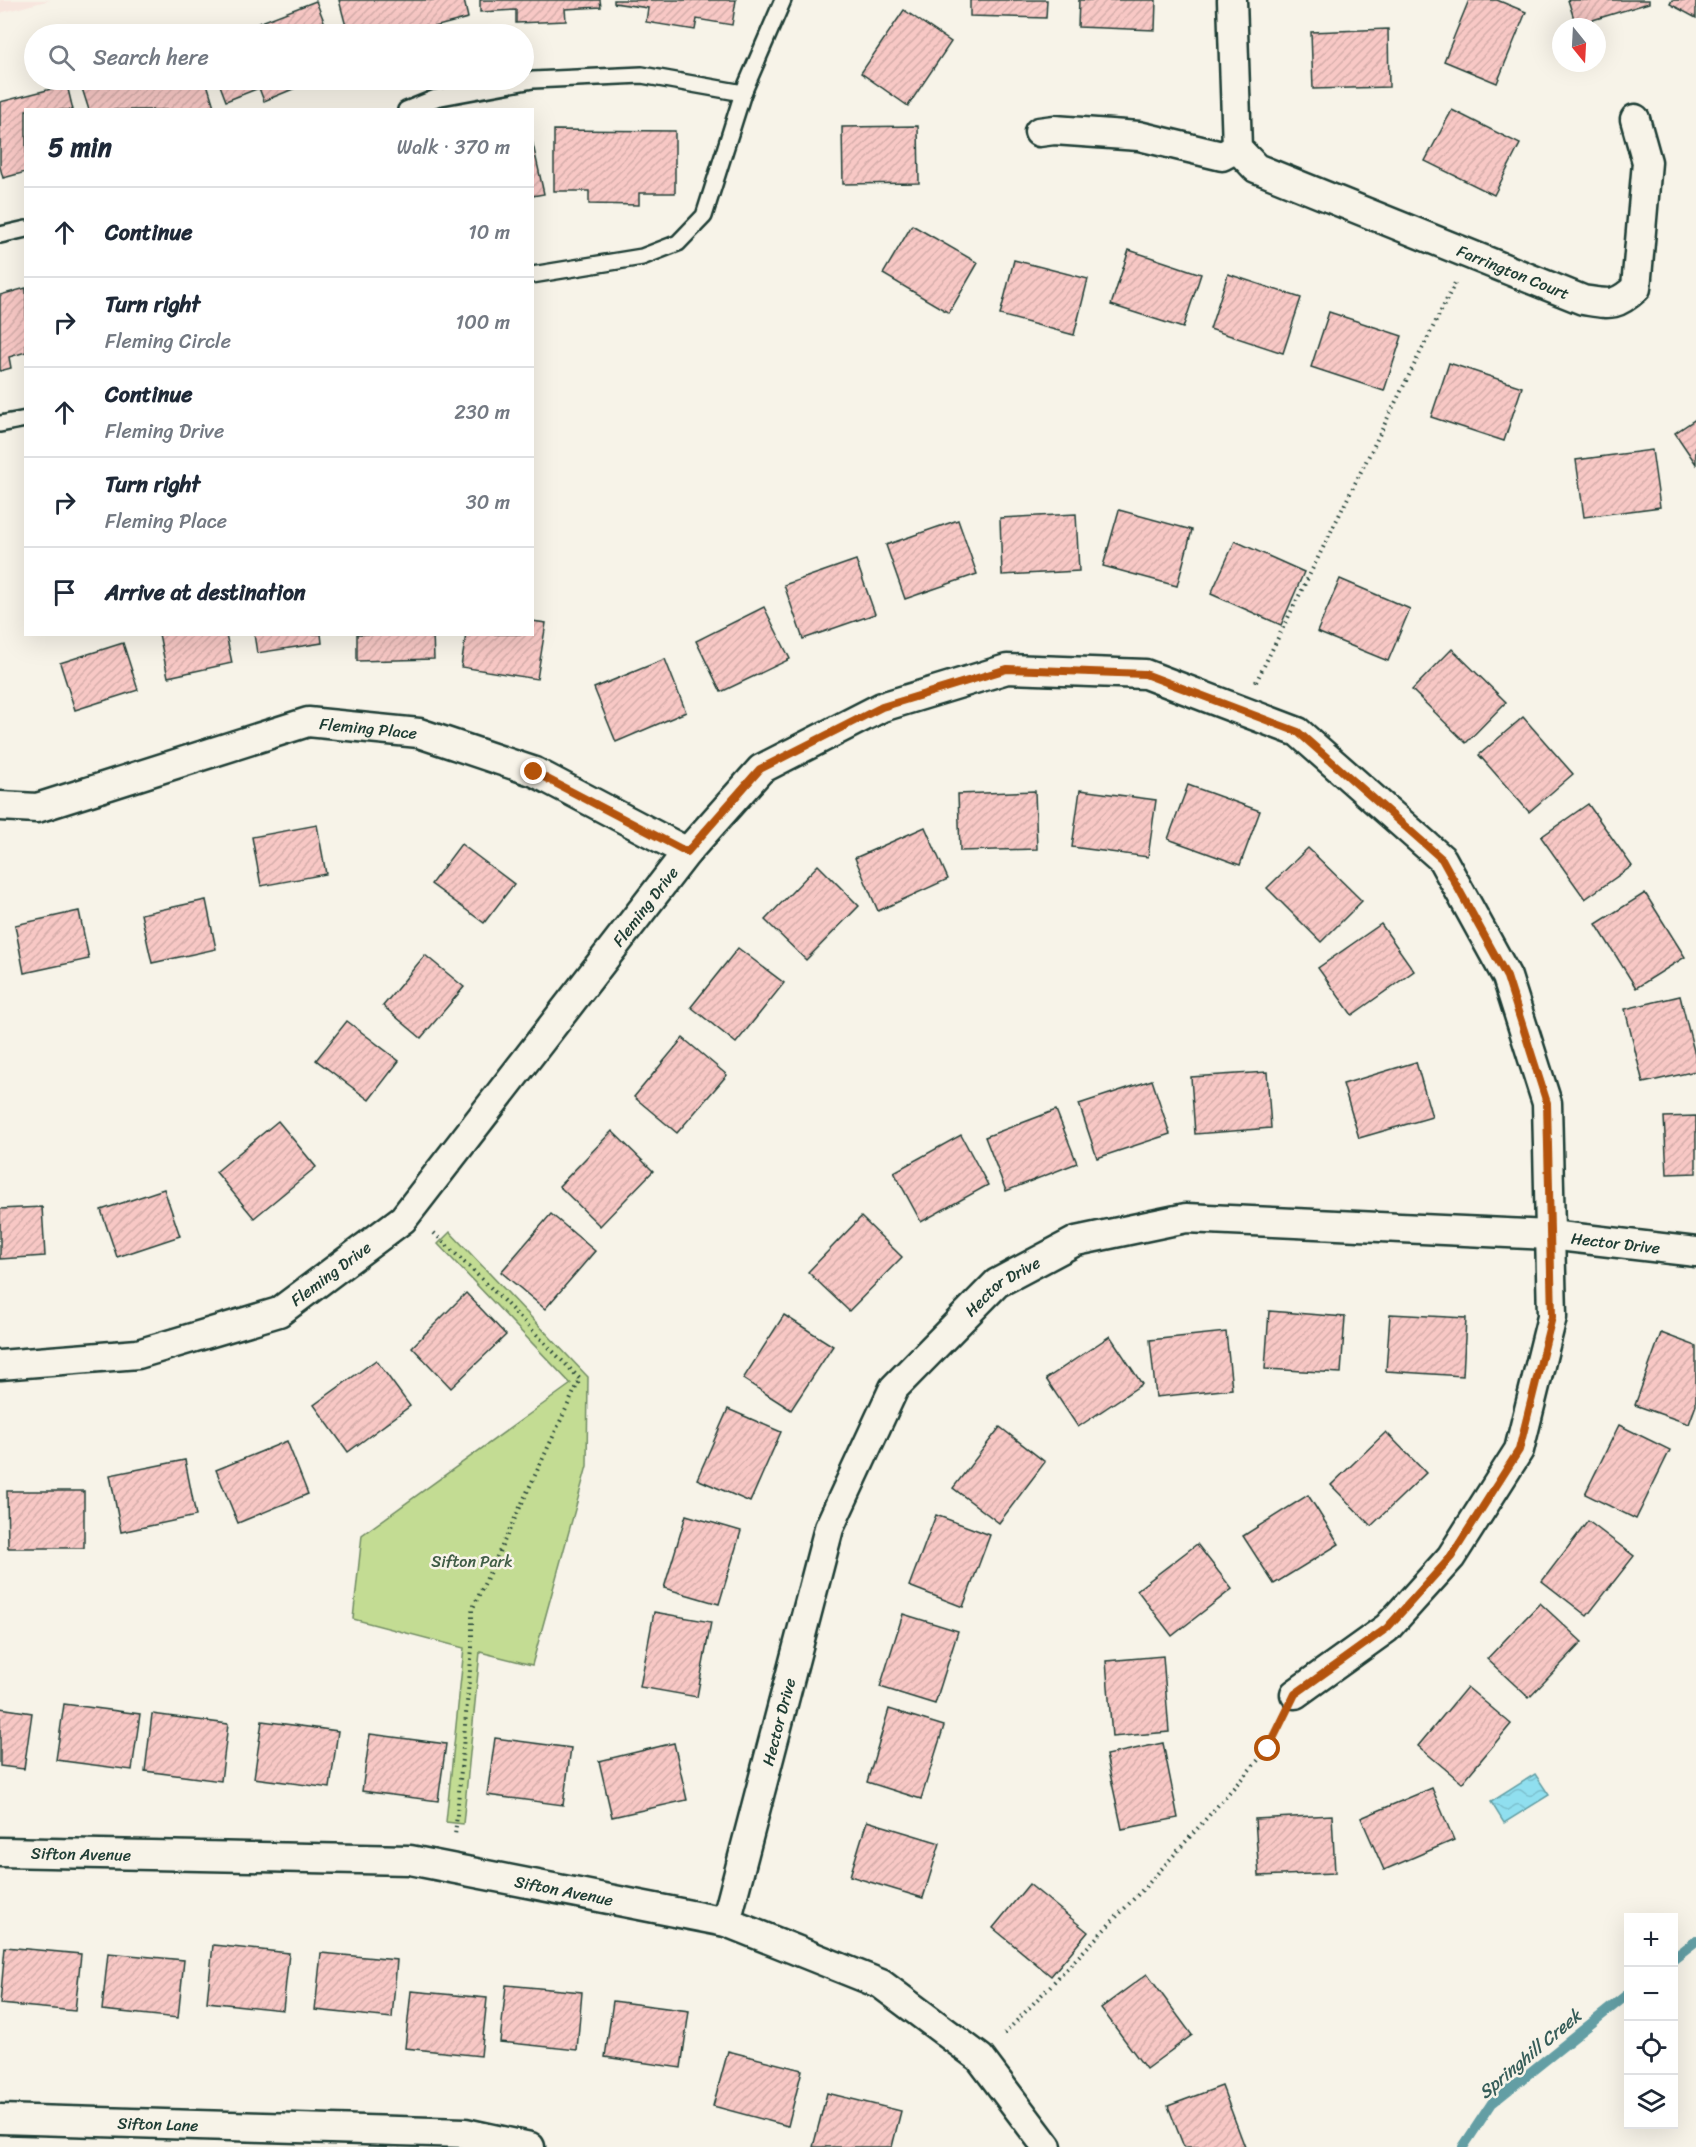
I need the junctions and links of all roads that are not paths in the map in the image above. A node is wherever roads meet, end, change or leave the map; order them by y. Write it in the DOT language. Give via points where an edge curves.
graph roads {
  1 [pos="783,0"];
  2 [pos="1232,0"];
  3 [pos="534,80"];
  4 [pos="479,90"];
  5 [pos="742,93"];
  6 [pos="410,108"];
  7 [pos="1635,119"];
  8 [pos="1039,132"];
  9 [pos="1237,148"];
  10 [pos="24,229"];
  11 [pos="0,235"];
  12 [pos="534,275"];
  13 [pos="24,419"];
  14 [pos="0,424"];
  15 [pos="0,806"];
  16 [pos="687,852"];
  17 [pos="1550,1235"];
  18 [pos="1696,1252"];
  19 [pos="0,1365"];
  20 [pos="1295,1694"];
  21 [pos="0,1852"];
  22 [pos="726,1922"];
  23 [pos="0,2119"];
  24 [pos="530,2147"];
  25 [pos="1047,2147"];
  1 -- 5 [label="lane"];
  2 -- 9 [label="street"];
  3 -- 5 [label="lane" via="642,75"];
  4 -- 6 [label="lane" via="436,98"];
  5 -- 12 [label="lane" via="704,216 678,243 642,257"];
  7 -- 9 [label="street, Farrington Court" via="1647,162 1636,288 1622,301 1607,304 1583,300 1256,168"];
  8 -- 9 [label="street" via="1139,136 1222,156"];
  10 -- 11 [label="lane"];
  13 -- 14 [label="lane"];
  15 -- 16 [label="street, Fleming Place" via="37,808 308,723 419,733 514,764"];
  16 -- 17 [label="street, Fleming Drive" via="760,769 882,707 1007,669 1145,674 1298,732 1442,859 1507,977 1547,1103"];
  16 -- 19 [label="street, Fleming Drive" via="403,1218 279,1312 138,1354"];
  17 -- 18 [label="street, Hector Drive"];
  17 -- 20 [label="street, Fleming Drive" via="1552,1317 1519,1450 1451,1557 1387,1628"];
  17 -- 22 [label="street, Hector Drive" via="1185,1218 1076,1241 997,1283 894,1388 829,1528"];
  21 -- 22 [label="street, Sifton Avenue" via="410,1860"];
  22 -- 25 [label="street, Sifton Avenue" via="881,1984 980,2058"];
  23 -- 24 [label="street, Sifton Lane" via="465,2133"];
}
